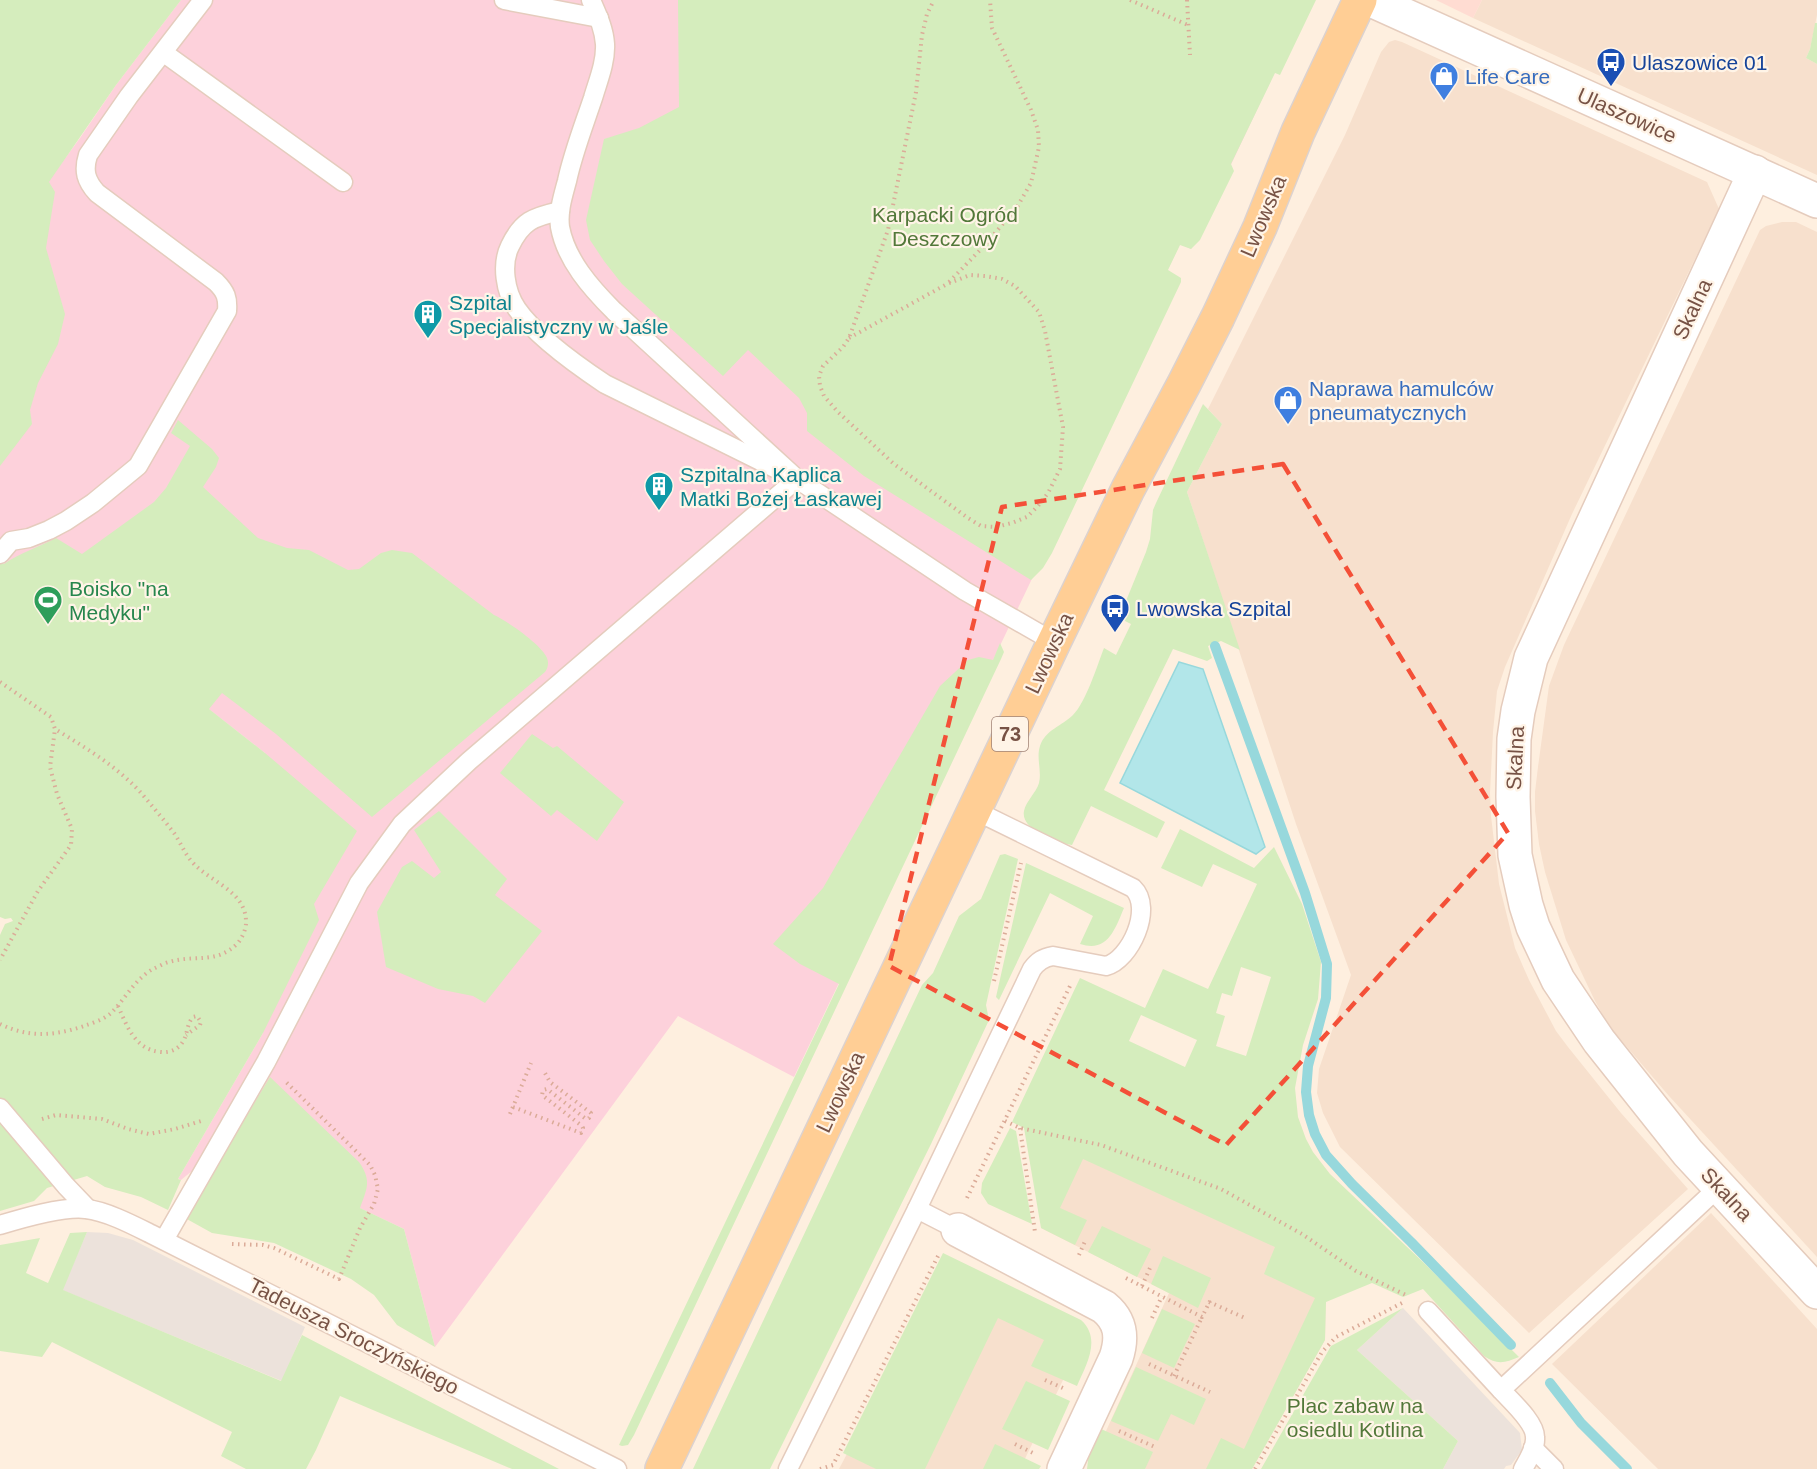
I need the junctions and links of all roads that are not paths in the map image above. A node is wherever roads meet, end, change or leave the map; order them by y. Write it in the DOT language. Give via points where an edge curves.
graph roads {
  1 [pos="204,0"];
  2 [pos="504,0"];
  3 [pos="591,0"];
  4 [pos="1360,0"];
  5 [pos="1371,0"];
  6 [pos="598,18"];
  7 [pos="164,53"];
  8 [pos="1755,172"];
  9 [pos="343,182"];
  10 [pos="1817,201"];
  11 [pos="560,211"];
  12 [pos="797,479"];
  13 [pos="0,554"];
  14 [pos="1054,642"];
  15 [pos="974,810"];
  16 [pos="0,1107"];
  17 [pos="1720,1186"];
  18 [pos="88,1209"];
  19 [pos="917,1209"];
  20 [pos="0,1225"];
  21 [pos="958,1230"];
  22 [pos="164,1240"];
  23 [pos="1817,1292"];
  24 [pos="1428,1311"];
  25 [pos="1501,1390"];
  26 [pos="1533,1448"];
  27 [pos="1050,1462"];
  28 [pos="617,1469"];
  29 [pos="662,1469"];
  30 [pos="788,1469"];
  31 [pos="1523,1469"];
  32 [pos="1554,1469"];
  1 -- 7 [label="lane"];
  2 -- 6 [label="lane"];
  3 -- 6 [label="lane"];
  4 -- 14 [label="main road, Lwowska / 73" via="1218,317"];
  5 -- 8 [label="street, Ulaszowice"];
  6 -- 11 [label="lane" via="604,56"];
  7 -- 9 [label="lane"];
  7 -- 13 [label="lane" via="88,155 85,173 97,194 216,282 227,296 227,311 138,466 66,521 29,538 10,541"];
  8 -- 10 [label="street, Ulaszowice"];
  8 -- 17 [label="street, Skalna" via="1532,658 1514,739 1515,855 1538,938 1558,980 1599,1041 1688,1153"];
  11 -- 12 [label="lane" via="563,237 581,274 595,292"];
  11 -- 12 [label="lane" via="524,224 507,254 507,284 515,307 525,319 604,384"];
  12 -- 14 [label="lane" via="965,591"];
  12 -- 22 [label="lane" via="402,824 359,883 266,1062"];
  14 -- 15 [label="main road, Lwowska / 73"];
  15 -- 19 [label="lane" via="1133,888 1140,898 1142,916 1125,952 1111,965 1053,956 1044,958 1032,969"];
  15 -- 29 [label="main road, Lwowska / 73"];
  16 -- 18 [label="lane, Tadeusza Sroczyńskiego"];
  17 -- 23 [label="street, Skalna"];
  17 -- 25 [label="lane"];
  18 -- 20 [label="lane, Tadeusza Sroczyńskiego" via="67,1209"];
  18 -- 22 [label="lane, Tadeusza Sroczyńskiego"];
  19 -- 21 [label="lane"];
  19 -- 30 [label="lane"];
  21 -- 27 [label="street" via="1104,1307 1117,1321 1120,1339 1116,1358"];
  22 -- 28 [label="lane, Tadeusza Sroczyńskiego"];
  24 -- 25 [label="lane"];
  25 -- 26 [label="lane" via="1531,1425"];
  26 -- 31 [label="lane"];
  26 -- 32 [label="lane"];
}
